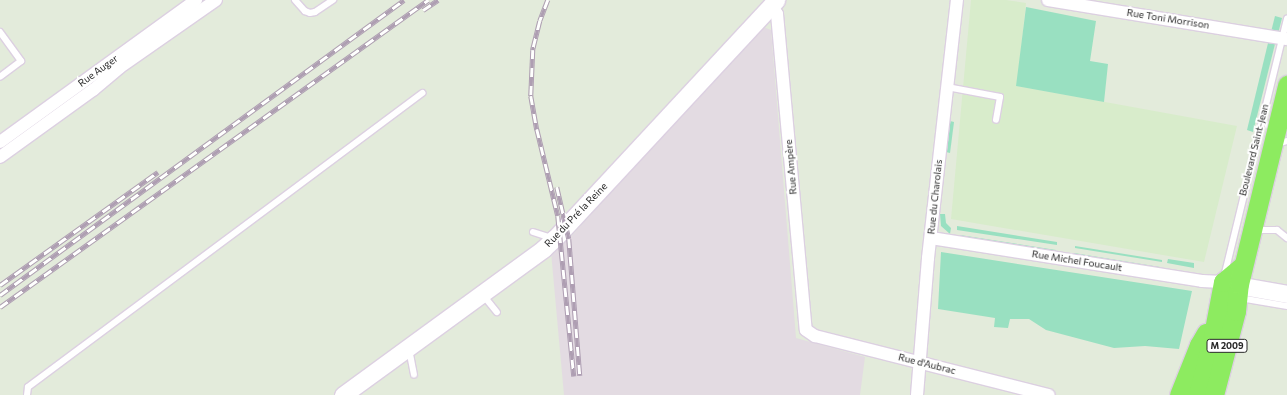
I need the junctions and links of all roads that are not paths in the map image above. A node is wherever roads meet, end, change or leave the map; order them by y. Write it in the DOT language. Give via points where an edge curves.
graph roads {
  1 [pos="196,0"];
  2 [pos="216,0"];
  3 [pos="295,0"];
  4 [pos="333,0"];
  5 [pos="957,0"];
  6 [pos="1048,0"];
  7 [pos="774,2"];
  8 [pos="307,12"];
  9 [pos="299,15"];
  10 [pos="1287,18"];
  11 [pos="0,32"];
  12 [pos="1284,38"];
  13 [pos="0,78"];
  14 [pos="1287,85"];
  15 [pos="948,87"];
  16 [pos="422,94"];
  17 [pos="996,120"];
  18 [pos="1280,131"];
  19 [pos="0,142"];
  20 [pos="0,157"];
  21 [pos="533,232"];
  22 [pos="1250,236"];
  23 [pos="555,238"];
  24 [pos="931,238"];
  25 [pos="1287,238"];
  26 [pos="482,294"];
  27 [pos="1287,294"];
  28 [pos="1229,297"];
  29 [pos="1287,306"];
  30 [pos="497,312"];
  31 [pos="1214,323"];
  32 [pos="806,330"];
  33 [pos="409,347"];
  34 [pos="921,362"];
  35 [pos="414,375"];
  36 [pos="1045,394"];
  37 [pos="27,395"];
  38 [pos="343,395"];
  39 [pos="917,395"];
  40 [pos="1179,395"];
  41 [pos="1198,395"];
  42 [pos="1208,395"];
  43 [pos="1214,395"];
  1 -- 19 [label="street, Rue Auger"];
  2 -- 20 [label="street" via="120,67 93,90"];
  3 -- 8 [label="lane"];
  4 -- 8 [label="lane" via="315,12"];
  5 -- 15 [label="street, Rue du Charolais"];
  6 -- 12 [label="street, Rue Toni Morrison"];
  7 -- 23 [label="main road, Rue du Pré la Reine"];
  7 -- 32 [label="street, Rue Ampère"];
  8 -- 9 [label="lane"];
  10 -- 12 [label="lane, Boulevard Saint-Jean / M 2009"];
  11 -- 13 [label="lane" via="21,61"];
  12 -- 28 [label="lane, Boulevard Saint-Jean / M 2009"];
  14 -- 18 [label="main road, Boulevard Saint-Jean / M 2009"];
  15 -- 17 [label="lane" via="1000,97"];
  15 -- 24 [label="street, Rue du Charolais"];
  16 -- 37 [label="lane" via="28,387"];
  18 -- 22 [label="main road, Boulevard Saint-Jean / M 2009"];
  21 -- 23 [label="lane"];
  22 -- 25 [label="lane" via="1269,229 1277,230"];
  22 -- 28 [label="main road, Boulevard Saint-Jean / M 2009" via="1243,265"];
  23 -- 26 [label="main road, Rue du Pré la Reine"];
  24 -- 28 [label="street, Rue Michel Foucault" via="1202,281"];
  24 -- 34 [label="street, Rue du Charolais"];
  26 -- 30 [label="lane"];
  26 -- 33 [label="main road, Rue du Pré la Reine"];
  27 -- 28 [label="main road"];
  28 -- 29 [label="lane"];
  28 -- 31 [label="main road, Boulevard Saint-Jean / M 2009"];
  28 -- 42 [label="lane"];
  28 -- 43 [label="main road, Boulevard Saint-Jean / M 2009" via="1236,311"];
  31 -- 40 [label="main road" via="1199,344"];
  31 -- 41 [label="main road, Boulevard Saint-Jean / M 2009"];
  32 -- 34 [label="street, Rue d'Aubrac" via="814,336"];
  33 -- 35 [label="lane"];
  33 -- 38 [label="main road, Rue du Pré la Reine" via="391,355"];
  34 -- 36 [label="street, Rue d'Aubrac"];
  34 -- 39 [label="street, Rue du Charolais"];
}
